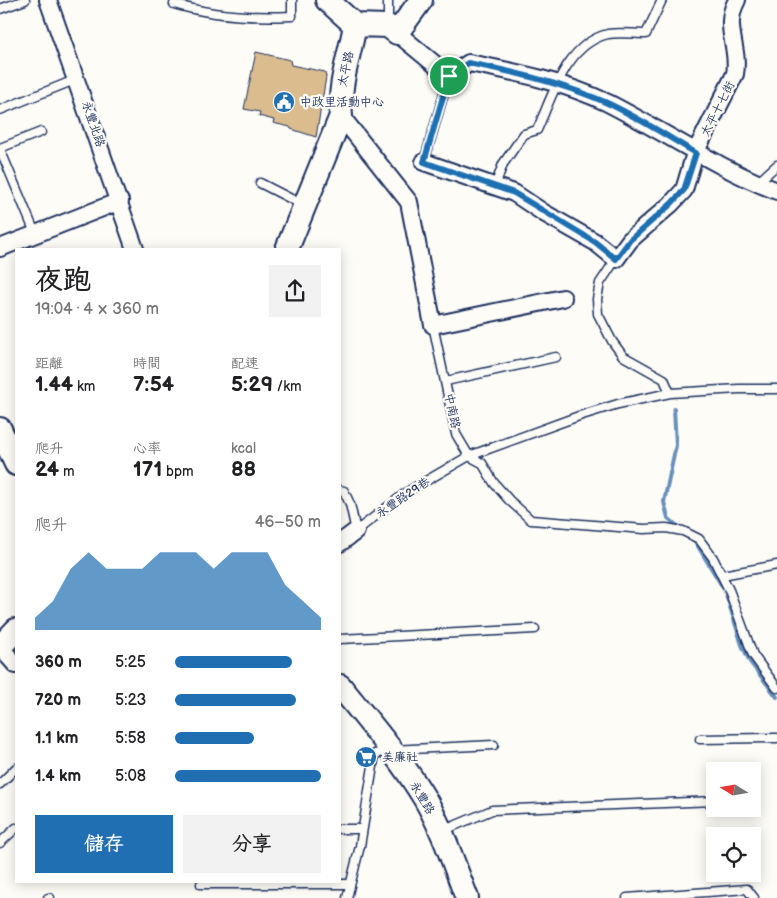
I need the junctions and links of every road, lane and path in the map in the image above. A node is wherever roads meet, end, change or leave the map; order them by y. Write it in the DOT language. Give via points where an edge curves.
graph roads {
  1 [pos="25,0"];
  2 [pos="48,0"];
  3 [pos="292,0"];
  4 [pos="327,0"];
  5 [pos="388,0"];
  6 [pos="421,0"];
  7 [pos="662,0"];
  8 [pos="737,0"];
  9 [pos="174,4"];
  10 [pos="0,9"];
  11 [pos="355,25"];
  12 [pos="393,29"];
  13 [pos="449,76"];
  14 [pos="77,79"];
  15 [pos="558,84"];
  16 [pos="0,110"];
  17 [pos="342,116"];
  18 [pos="41,132"];
  19 [pos="0,149"];
  20 [pos="696,153"];
  21 [pos="424,162"];
  22 [pos="777,165"];
  23 [pos="260,183"];
  24 [pos="756,184"];
  25 [pos="496,186"];
  26 [pos="777,191"];
  27 [pos="120,201"];
  28 [pos="305,206"];
  29 [pos="35,233"];
  30 [pos="0,248"];
  31 [pos="135,248"];
  32 [pos="287,248"];
  33 [pos="616,259"];
  34 [pos="563,298"];
  35 [pos="434,325"];
  36 [pos="556,357"];
  37 [pos="446,381"];
  38 [pos="777,389"];
  39 [pos="670,393"];
  40 [pos="0,429"];
  41 [pos="469,456"];
  42 [pos="11,459"];
  43 [pos="341,490"];
  44 [pos="356,530"];
  45 [pos="341,542"];
  46 [pos="777,565"];
  47 [pos="722,575"];
  48 [pos="535,628"];
  49 [pos="15,631"];
  50 [pos="341,639"];
  51 [pos="0,647"];
  52 [pos="15,664"];
  53 [pos="773,678"];
  54 [pos="341,687"];
  55 [pos="777,688"];
  56 [pos="777,738"];
  57 [pos="700,739"];
  58 [pos="494,745"];
  59 [pos="391,750"];
  60 [pos="15,769"];
  61 [pos="0,784"];
  62 [pos="706,801"];
  63 [pos="15,829"];
  64 [pos="341,829"];
  65 [pos="362,829"];
  66 [pos="441,831"];
  67 [pos="0,843"];
  68 [pos="201,884"];
  69 [pos="350,884"];
  70 [pos="347,898"];
  71 [pos="467,898"];
  72 [pos="627,898"];
  73 [pos="754,898"];
  1 -- 10 [label="lane"];
  2 -- 14 [label="street, 永豐北路"];
  3 -- 9 [label="lane" via="292,16 264,17 216,15"];
  4 -- 11 [label="street"];
  5 -- 12 [label="lane"];
  6 -- 12 [label="street"];
  7 -- 15 [label="lane" via="646,34 608,34 590,41 573,56"];
  8 -- 20 [label="street, 太平十七街" via="730,23 737,63 735,74"];
  11 -- 12 [label="street"];
  11 -- 17 [label="street, 太平路" via="342,88"];
  12 -- 13 [label="street"];
  13 -- 15 [label="street" via="468,63"];
  13 -- 21 [label="lane"];
  14 -- 16 [label="lane"];
  14 -- 27 [label="street, 永豐北路"];
  15 -- 20 [label="street" via="606,103"];
  15 -- 25 [label="lane" via="537,130 524,134 503,164"];
  17 -- 28 [label="street, 太平路"];
  17 -- 35 [label="street, 中南路" via="409,202"];
  18 -- 19 [label="lane"];
  19 -- 29 [label="lane"];
  20 -- 24 [label="street"];
  20 -- 33 [label="street, 太平十七街" via="684,190 630,240"];
  21 -- 25 [label="street"];
  22 -- 24 [label="lane"];
  23 -- 28 [label="lane"];
  24 -- 26 [label="street"];
  25 -- 33 [label="street" via="595,242"];
  27 -- 29 [label="street"];
  27 -- 31 [label="street, 永豐北路"];
  28 -- 32 [label="street, 太平路"];
  29 -- 30 [label="street"];
  33 -- 39 [label="lane, 太平十七街" via="600,283 598,314 623,356 664,379"];
  34 -- 35 [label="street"];
  35 -- 37 [label="lane, 中南路"];
  36 -- 37 [label="lane"];
  37 -- 41 [label="lane, 中南路" via="456,434"];
  38 -- 39 [label="lane, 永豐路29巷"];
  39 -- 41 [label="lane, 永豐路29巷" via="579,416"];
  40 -- 42 [label="street"];
  41 -- 44 [label="lane, 永豐路29巷" via="407,492"];
  41 -- 47 [label="lane, 中南路" via="482,463 494,483 531,520 683,531 699,539"];
  43 -- 44 [label="lane" via="350,504"];
  44 -- 45 [label="street, 永豐路29巷"];
  46 -- 47 [label="lane"];
  47 -- 53 [label="lane, 中南路" via="752,655"];
  48 -- 50 [label="lane"];
  49 -- 51 [label="street"];
  51 -- 52 [label="street"];
  53 -- 55 [label="lane, 中南路"];
  54 -- 59 [label="street, 永豐路"];
  56 -- 57 [label="lane"];
  58 -- 59 [label="lane"];
  59 -- 65 [label="lane" via="375,754"];
  59 -- 66 [label="street, 永豐路" via="425,799"];
  60 -- 61 [label="lane"];
  62 -- 66 [label="lane" via="492,810"];
  63 -- 67 [label="lane"];
  64 -- 65 [label="lane"];
  65 -- 69 [label="lane"];
  66 -- 71 [label="street, 永豐路"];
  68 -- 69 [label="lane"];
  69 -- 70 [label="lane"];
  72 -- 73 [label="lane" via="747,889"];
}
